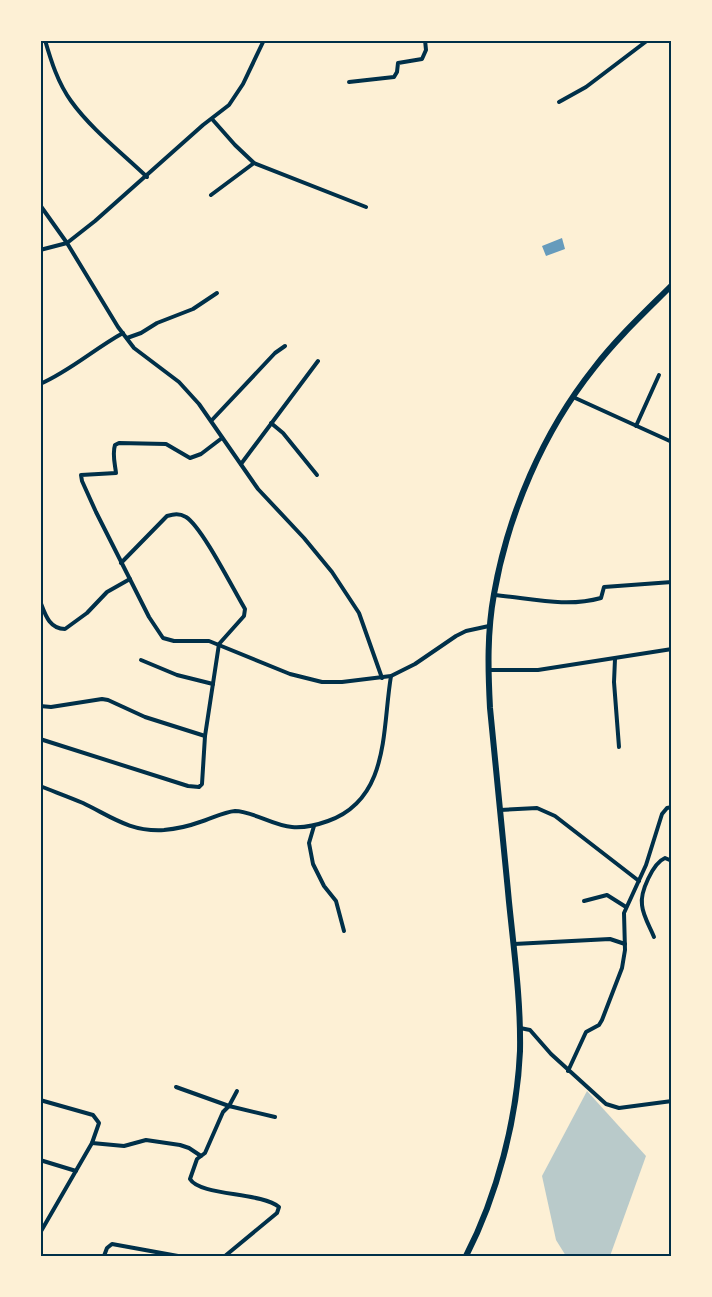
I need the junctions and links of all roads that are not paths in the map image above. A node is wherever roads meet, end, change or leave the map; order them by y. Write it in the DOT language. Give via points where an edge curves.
graph roads {
  1 [pos="45,40"];
  2 [pos="264,40"];
  3 [pos="425,40"];
  4 [pos="648,40"];
  5 [pos="349,82"];
  6 [pos="559,102"];
  7 [pos="212,119"];
  8 [pos="254,163"];
  9 [pos="147,177"];
  10 [pos="211,195"];
  11 [pos="40,205"];
  12 [pos="366,207"];
  13 [pos="67,243"];
  14 [pos="40,250"];
  15 [pos="672,285"];
  16 [pos="217,293"];
  17 [pos="123,333"];
  18 [pos="127,338"];
  19 [pos="285,346"];
  20 [pos="318,361"];
  21 [pos="658,375"];
  22 [pos="40,384"];
  23 [pos="573,397"];
  24 [pos="212,420"];
  25 [pos="271,423"];
  26 [pos="636,426"];
  27 [pos="222,438"];
  28 [pos="672,441"];
  29 [pos="241,464"];
  30 [pos="317,475"];
  31 [pos="122,562"];
  32 [pos="130,579"];
  33 [pos="672,582"];
  34 [pos="494,595"];
  35 [pos="40,601"];
  36 [pos="490,626"];
  37 [pos="219,644"];
  38 [pos="672,649"];
  39 [pos="615,658"];
  40 [pos="141,660"];
  41 [pos="488,670"];
  42 [pos="391,676"];
  43 [pos="382,678"];
  44 [pos="213,684"];
  45 [pos="40,706"];
  46 [pos="205,736"];
  47 [pos="40,739"];
  48 [pos="619,747"];
  49 [pos="40,786"];
  50 [pos="672,807"];
  51 [pos="500,810"];
  52 [pos="314,826"];
  53 [pos="672,861"];
  54 [pos="639,881"];
  55 [pos="584,901"];
  56 [pos="626,907"];
  57 [pos="344,931"];
  58 [pos="654,938"];
  59 [pos="513,944"];
  60 [pos="625,944"];
  61 [pos="520,1028"];
  62 [pos="568,1071"];
  63 [pos="176,1087"];
  64 [pos="237,1091"];
  65 [pos="40,1100"];
  66 [pos="672,1101"];
  67 [pos="229,1106"];
  68 [pos="276,1118"];
  69 [pos="92,1143"];
  70 [pos="201,1156"];
  71 [pos="40,1160"];
  72 [pos="76,1171"];
  73 [pos="40,1233"];
  74 [pos="104,1257"];
  75 [pos="178,1257"];
  76 [pos="225,1257"];
  77 [pos="466,1257"];
  1 -- 9 [label="street" via="70,100"];
  2 -- 7 [label="street" via="235,98"];
  3 -- 5 [label="street" via="422,59 398,63 394,77"];
  4 -- 6 [label="street" via="586,87"];
  7 -- 8 [label="street"];
  7 -- 9 [label="street"];
  8 -- 10 [label="street"];
  8 -- 12 [label="street"];
  9 -- 13 [label="street"];
  11 -- 13 [label="street"];
  13 -- 14 [label="street"];
  13 -- 17 [label="street"];
  15 -- 23 [label="highway" via="615,343"];
  16 -- 18 [label="street" via="194,309"];
  17 -- 18 [label="street"];
  17 -- 22 [label="street"];
  18 -- 24 [label="street" via="191,394"];
  19 -- 24 [label="street"];
  20 -- 25 [label="street"];
  21 -- 26 [label="street"];
  23 -- 26 [label="street"];
  23 -- 34 [label="highway" via="533,470 515,513"];
  24 -- 27 [label="street"];
  25 -- 29 [label="street"];
  25 -- 30 [label="street"];
  26 -- 28 [label="street"];
  27 -- 29 [label="street"];
  27 -- 31 [label="street" via="190,458 166,444 120,443 112,452 116,473 81,475"];
  29 -- 43 [label="street" via="354,604"];
  31 -- 32 [label="street"];
  31 -- 37 [label="street" via="167,516 178,514 188,518 204,537 245,609 244,616"];
  32 -- 35 [label="street" via="107,592 65,629 54,627"];
  32 -- 37 [label="street" via="163,638"];
  33 -- 34 [label="street" via="604,587 601,598 582,603"];
  34 -- 36 [label="highway"];
  36 -- 41 [label="highway"];
  36 -- 42 [label="street" via="456,636"];
  37 -- 43 [label="street" via="307,679 342,682"];
  37 -- 44 [label="street"];
  38 -- 39 [label="street"];
  39 -- 41 [label="street" via="538,669"];
  39 -- 48 [label="street"];
  40 -- 44 [label="street"];
  41 -- 51 [label="highway"];
  42 -- 43 [label="street"];
  42 -- 52 [label="street" via="383,748 370,785 348,813"];
  44 -- 46 [label="street"];
  45 -- 46 [label="street" via="108,700 145,717"];
  46 -- 47 [label="street" via="199,787"];
  49 -- 52 [label="street" via="84,803 112,820 145,829 164,830 238,811 292,827"];
  50 -- 54 [label="street" via="662,814"];
  51 -- 54 [label="street" via="537,808 555,816"];
  51 -- 59 [label="highway"];
  52 -- 57 [label="street" via="309,843 313,864 336,901"];
  53 -- 58 [label="street" via="659,861 642,895 642,907"];
  54 -- 56 [label="street"];
  55 -- 56 [label="street" via="607,895"];
  56 -- 60 [label="street"];
  59 -- 60 [label="street" via="610,939"];
  59 -- 61 [label="highway"];
  60 -- 62 [label="street" via="622,968 602,1020 586,1032"];
  61 -- 62 [label="street" via="530,1030"];
  61 -- 77 [label="highway" via="513,1116 484,1215"];
  62 -- 66 [label="street" via="613,1108"];
  63 -- 67 [label="street"];
  64 -- 67 [label="street"];
  65 -- 69 [label="street" via="93,1115 99,1123"];
  67 -- 68 [label="street"];
  67 -- 70 [label="street"];
  69 -- 70 [label="street" via="123,1146 146,1140 180,1145"];
  69 -- 72 [label="street"];
  70 -- 76 [label="street" via="193,1167 190,1179 194,1184 266,1200 279,1207 277,1213"];
  71 -- 72 [label="street"];
  72 -- 73 [label="street"];
  74 -- 75 [label="street" via="112,1244"];
}
